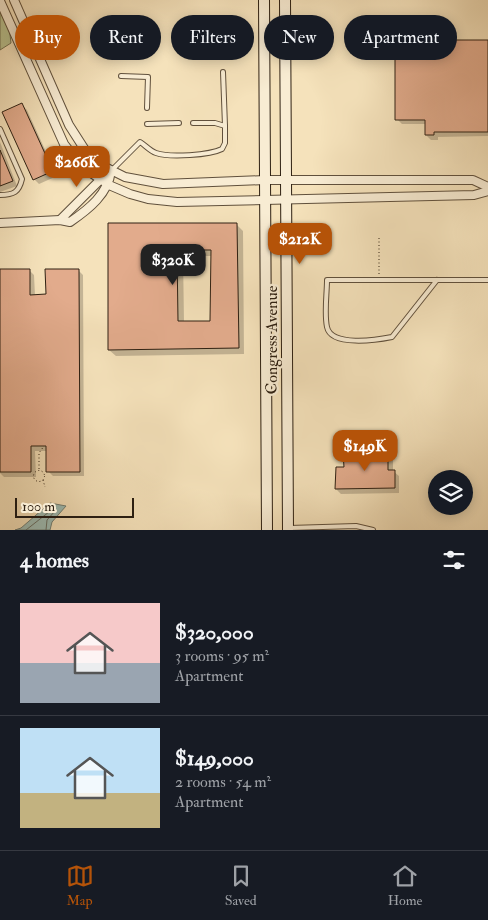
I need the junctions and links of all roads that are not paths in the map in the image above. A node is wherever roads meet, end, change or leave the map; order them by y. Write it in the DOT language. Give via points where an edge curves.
graph roads {
  1 [pos="14,0"];
  2 [pos="264,0"];
  3 [pos="285,0"];
  4 [pos="0,1"];
  5 [pos="20,15"];
  6 [pos="15,36"];
  7 [pos="26,60"];
  8 [pos="40,60"];
  9 [pos="223,72"];
  10 [pos="121,76"];
  11 [pos="147,108"];
  12 [pos="179,123"];
  13 [pos="193,123"];
  14 [pos="147,124"];
  15 [pos="225,126"];
  16 [pos="0,129"];
  17 [pos="111,171"];
  18 [pos="100,180"];
  19 [pos="265,180"];
  20 [pos="287,180"];
  21 [pos="109,185"];
  22 [pos="488,187"];
  23 [pos="488,191"];
  24 [pos="0,195"];
  25 [pos="288,199"];
  26 [pos="266,200"];
  27 [pos="60,220"];
  28 [pos="0,223"];
  29 [pos="437,280"];
  30 [pos="488,280"];
  31 [pos="288,529"];
  32 [pos="267,530"];
  33 [pos="373,530"];
  1 -- 5 [label="street"];
  2 -- 19 [label="main road, Congress Avenue"];
  3 -- 20 [label="main road, Congress Avenue"];
  4 -- 6 [label="street"];
  7 -- 18 [label="street" via="64,144 81,166"];
  8 -- 17 [label="street" via="69,126 85,150"];
  9 -- 15 [label="lane"];
  10 -- 11 [label="lane" via="148,77"];
  12 -- 14 [label="lane"];
  13 -- 15 [label="lane"];
  15 -- 17 [label="lane" via="225,143 215,152 156,153 140,142"];
  16 -- 24 [label="lane" via="22,179 14,194"];
  17 -- 18 [label="street"];
  17 -- 19 [label="street" via="134,180 164,184"];
  17 -- 21 [label="street"];
  18 -- 21 [label="street"];
  18 -- 27 [label="street"];
  19 -- 20 [label="street"];
  19 -- 26 [label="main road, Congress Avenue"];
  20 -- 22 [label="street" via="473,180"];
  20 -- 25 [label="main road, Congress Avenue"];
  21 -- 26 [label="street" via="130,194 163,201"];
  21 -- 27 [label="street" via="86,211 70,222"];
  23 -- 25 [label="street" via="474,195"];
  25 -- 26 [label="street"];
  25 -- 31 [label="main road, Congress Avenue"];
  26 -- 32 [label="main road, Congress Avenue"];
  27 -- 28 [label="street"];
  29 -- 29 [label="lane" via="327,280 327,327 330,334 340,339 358,340 392,337"];
  29 -- 30 [label="lane"];
  31 -- 33 [label="lane" via="356,526"];
}
